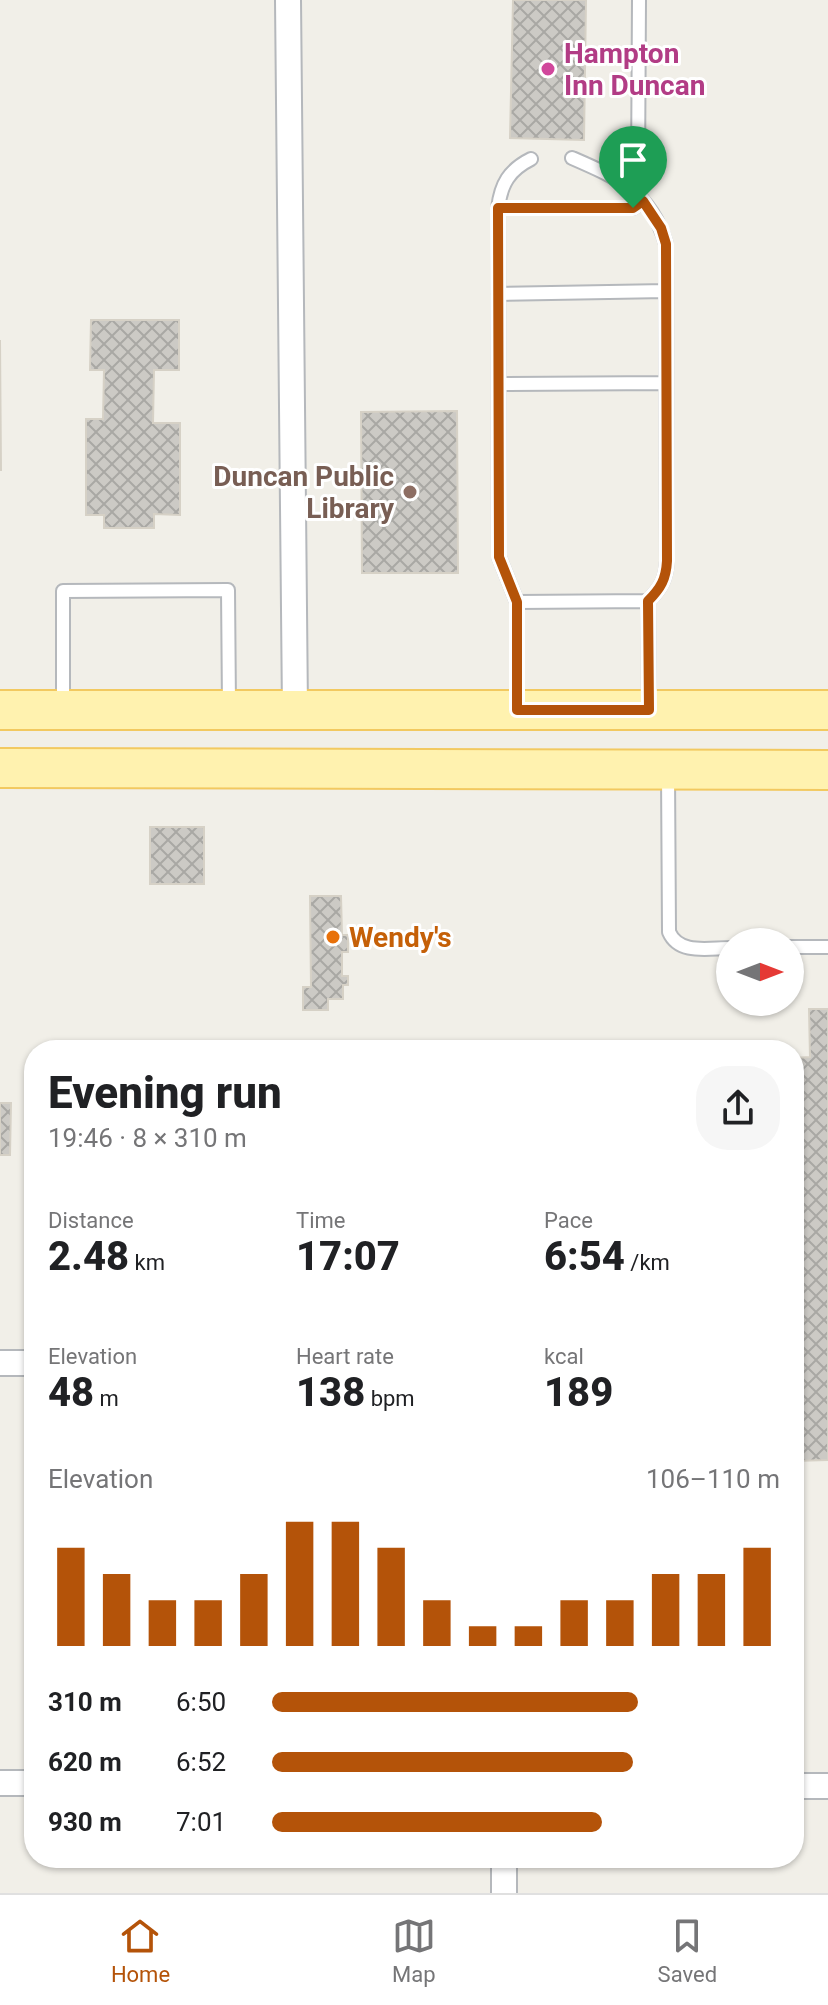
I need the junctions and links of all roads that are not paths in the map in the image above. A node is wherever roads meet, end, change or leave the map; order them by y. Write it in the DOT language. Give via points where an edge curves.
graph roads {
  1 [pos="288,0"];
  2 [pos="639,0"];
  3 [pos="572,158"];
  4 [pos="531,159"];
  5 [pos="630,186"];
  6 [pos="643,201"];
  7 [pos="498,208"];
  8 [pos="666,291"];
  9 [pos="498,294"];
  10 [pos="666,383"];
  11 [pos="499,384"];
  12 [pos="648,601"];
  13 [pos="517,602"];
  14 [pos="0,710"];
  15 [pos="63,710"];
  16 [pos="262,710"];
  17 [pos="517,710"];
  18 [pos="649,710"];
  19 [pos="828,710"];
  20 [pos="0,768"];
  21 [pos="263,770"];
  22 [pos="668,770"];
  23 [pos="828,770"];
  24 [pos="804,947"];
  25 [pos="828,947"];
  26 [pos="716,948"];
  27 [pos="0,1363"];
  28 [pos="24,1363"];
  29 [pos="0,1783"];
  30 [pos="24,1783"];
  31 [pos="804,1786"];
  32 [pos="828,1786"];
  33 [pos="504,1868"];
  34 [pos="504,1893"];
  1 -- 16 [label="street"];
  2 -- 5 [label="lane" via="638,173"];
  3 -- 5 [label="lane"];
  4 -- 7 [label="lane" via="508,176"];
  5 -- 6 [label="lane"];
  6 -- 7 [label="lane" via="633,208"];
  6 -- 8 [label="lane" via="666,244"];
  7 -- 9 [label="lane"];
  8 -- 9 [label="lane"];
  8 -- 10 [label="lane"];
  9 -- 11 [label="lane"];
  10 -- 11 [label="lane"];
  10 -- 12 [label="lane" via="666,577"];
  11 -- 13 [label="lane" via="499,557"];
  12 -- 13 [label="lane"];
  12 -- 18 [label="lane"];
  13 -- 17 [label="lane"];
  14 -- 15 [label="main road"];
  15 -- 16 [label="main road"];
  15 -- 16 [label="lane" via="63,591 228,590"];
  16 -- 17 [label="main road"];
  16 -- 21 [label="main road"];
  17 -- 18 [label="main road"];
  18 -- 19 [label="main road"];
  20 -- 21 [label="main road"];
  21 -- 22 [label="main road"];
  22 -- 23 [label="main road"];
  22 -- 26 [label="lane" via="669,932 684,948"];
  24 -- 25 [label="lane"];
  27 -- 28 [label="street"];
  29 -- 30 [label="street"];
  31 -- 32 [label="street"];
  33 -- 34 [label="street"];
}
